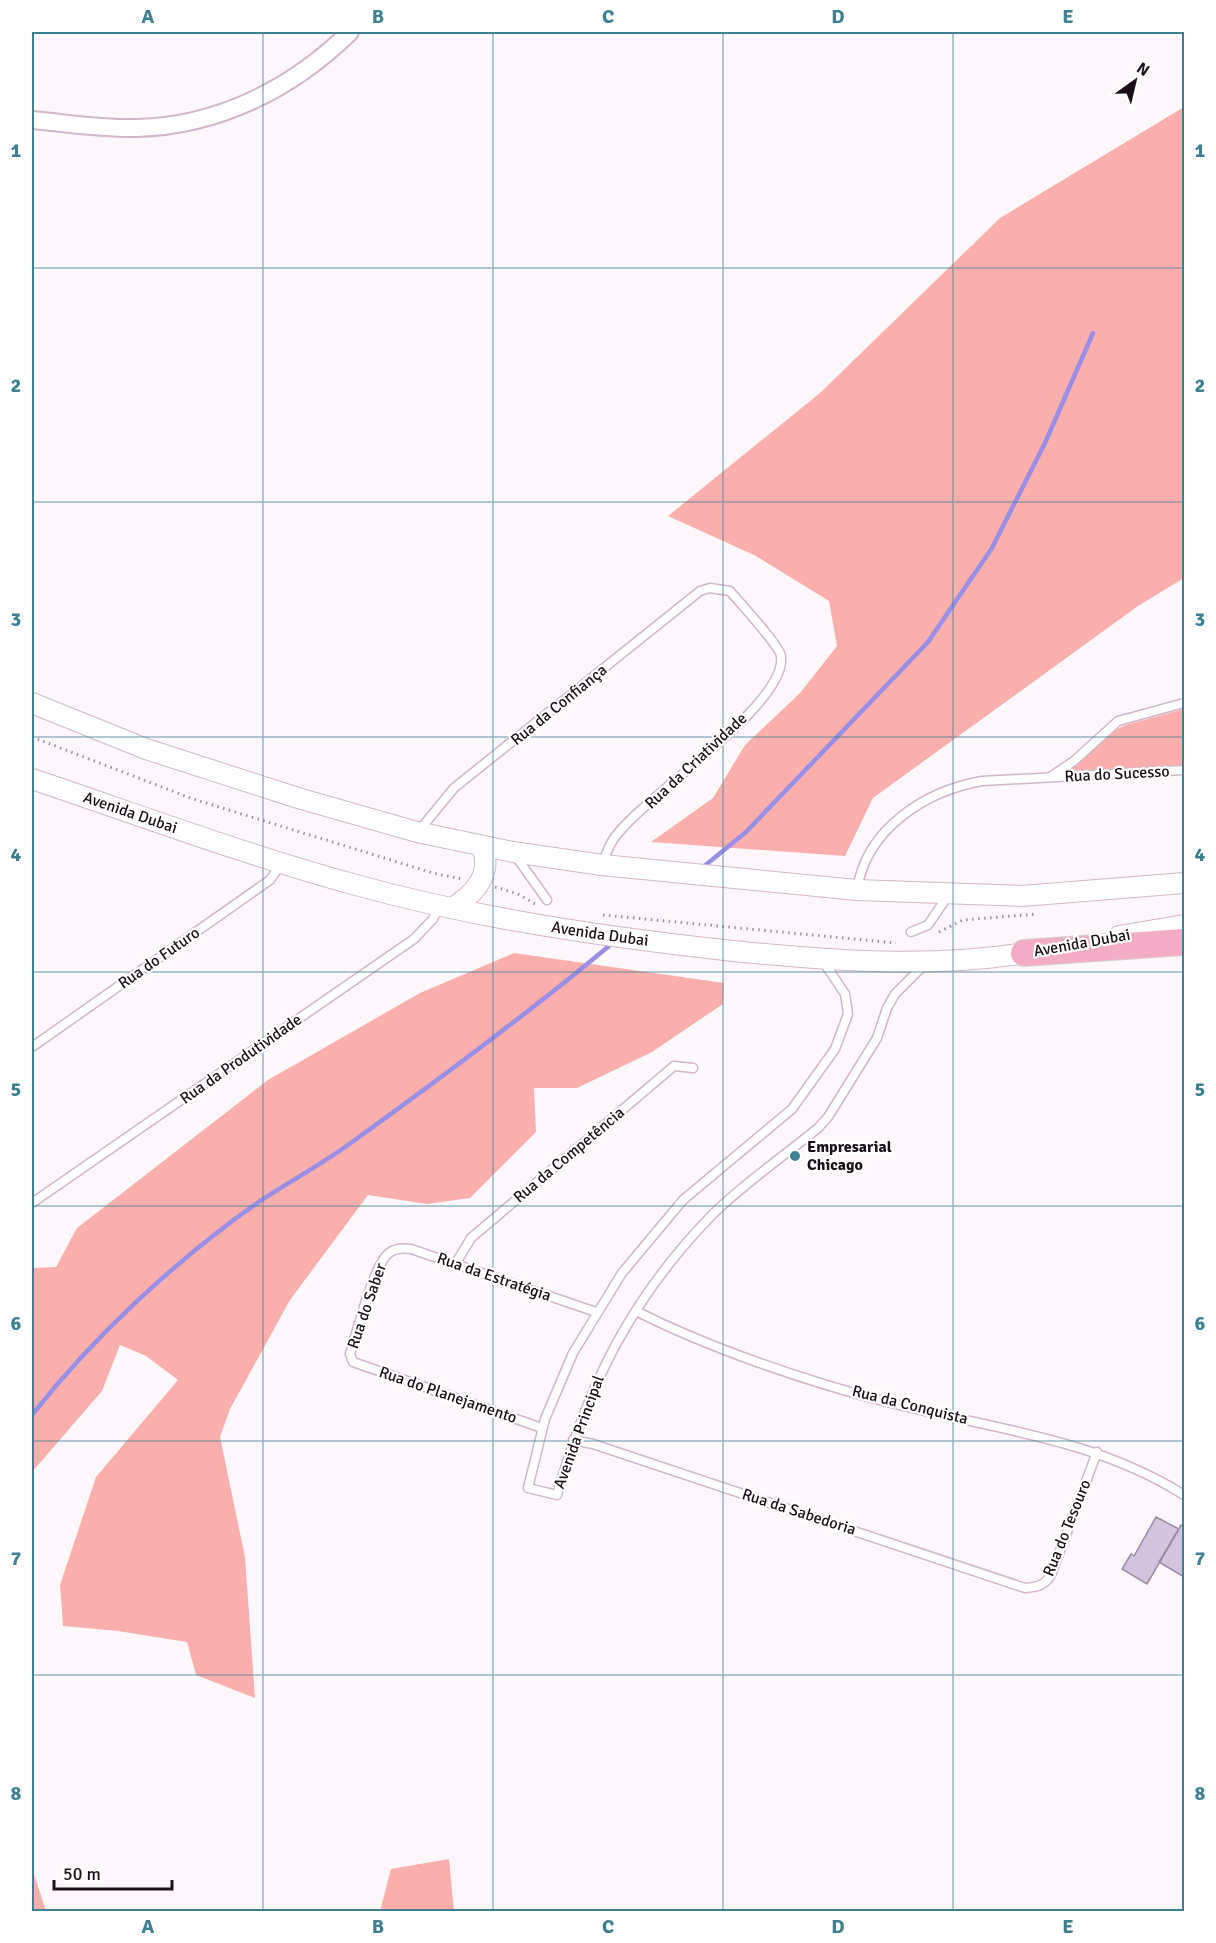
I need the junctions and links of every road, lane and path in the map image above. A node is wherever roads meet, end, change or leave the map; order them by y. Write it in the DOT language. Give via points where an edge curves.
graph roads {
  1 [pos="350,32"];
  2 [pos="32,120"];
  3 [pos="780,653"];
  4 [pos="32,703"];
  5 [pos="1185,703"];
  6 [pos="1185,770"];
  7 [pos="1049,778"];
  8 [pos="32,779"];
  9 [pos="417,832"];
  10 [pos="482,847"];
  11 [pos="513,852"];
  12 [pos="282,863"];
  13 [pos="602,865"];
  14 [pos="1185,883"];
  15 [pos="857,890"];
  16 [pos="949,893"];
  17 [pos="547,900"];
  18 [pos="447,906"];
  19 [pos="1185,925"];
  20 [pos="910,932"];
  21 [pos="1185,942"];
  22 [pos="1024,953"];
  23 [pos="823,960"];
  24 [pos="928,961"];
  25 [pos="32,1047"];
  26 [pos="693,1068"];
  27 [pos="32,1203"];
  28 [pos="390,1251"];
  29 [pos="456,1263"];
  30 [pos="636,1311"];
  31 [pos="596,1312"];
  32 [pos="353,1362"];
  33 [pos="542,1428"];
  34 [pos="573,1440"];
  35 [pos="1097,1452"];
  36 [pos="1185,1495"];
  37 [pos="1025,1588"];
  1 -- 2 [label="street" via="281,86 246,104 196,120 138,128"];
  3 -- 9 [label="lane, Rua da Confiança" via="730,591 700,591 454,788"];
  3 -- 13 [label="lane, Rua da Criatividade" via="781,667 753,708 613,839"];
  4 -- 9 [label="street" via="146,749"];
  5 -- 7 [label="lane, Rua do Sucesso" via="1118,721"];
  6 -- 7 [label="lane, Rua do Sucesso"];
  7 -- 15 [label="lane, Rua do Sucesso" via="965,784 924,802 878,837 866,857"];
  8 -- 12 [label="street, Avenida Dubai"];
  9 -- 10 [label="street"];
  10 -- 11 [label="street"];
  10 -- 18 [label="street" via="486,858 484,876 470,896"];
  11 -- 13 [label="street"];
  11 -- 17 [label="lane"];
  12 -- 18 [label="street, Avenida Dubai"];
  12 -- 25 [label="lane, Rua do Futuro" via="270,880"];
  13 -- 15 [label="street"];
  14 -- 16 [label="street" via="1023,896"];
  15 -- 16 [label="street"];
  16 -- 20 [label="lane" via="928,925"];
  18 -- 23 [label="street, Avenida Dubai" via="601,936"];
  18 -- 27 [label="lane, Rua da Produtividade" via="414,939"];
  19 -- 22 [label="street, Avenida Dubai"];
  21 -- 22 [label="main road"];
  22 -- 24 [label="street, Avenida Dubai"];
  23 -- 24 [label="street, Avenida Dubai"];
  23 -- 31 [label="lane, Avenida Principal" via="845,994 848,1014 835,1049 811,1087 780,1120 683,1200 639,1250"];
  24 -- 30 [label="lane, Avenida Principal" via="886,1008 877,1038 828,1117 713,1214"];
  26 -- 29 [label="lane, Rua da Competência" via="674,1066 471,1238"];
  28 -- 29 [label="lane, Rua da Estratégia" via="411,1249"];
  28 -- 32 [label="lane, Rua do Saber" via="377,1269 350,1354"];
  29 -- 31 [label="lane, Rua da Estratégia"];
  30 -- 34 [label="lane, Avenida Principal" via="601,1371"];
  30 -- 35 [label="lane, Rua da Conquista" via="681,1334 883,1401 1052,1438"];
  31 -- 33 [label="lane, Avenida Principal" via="573,1353"];
  32 -- 33 [label="lane, Rua do Planejamento"];
  33 -- 34 [label="lane, Avenida Principal" via="528,1488 557,1495"];
  34 -- 37 [label="lane, Rua da Sabedoria"];
  35 -- 36 [label="lane, Rua da Conquista"];
  35 -- 37 [label="lane, Rua do Tesouro" via="1051,1575 1037,1587"];
}
